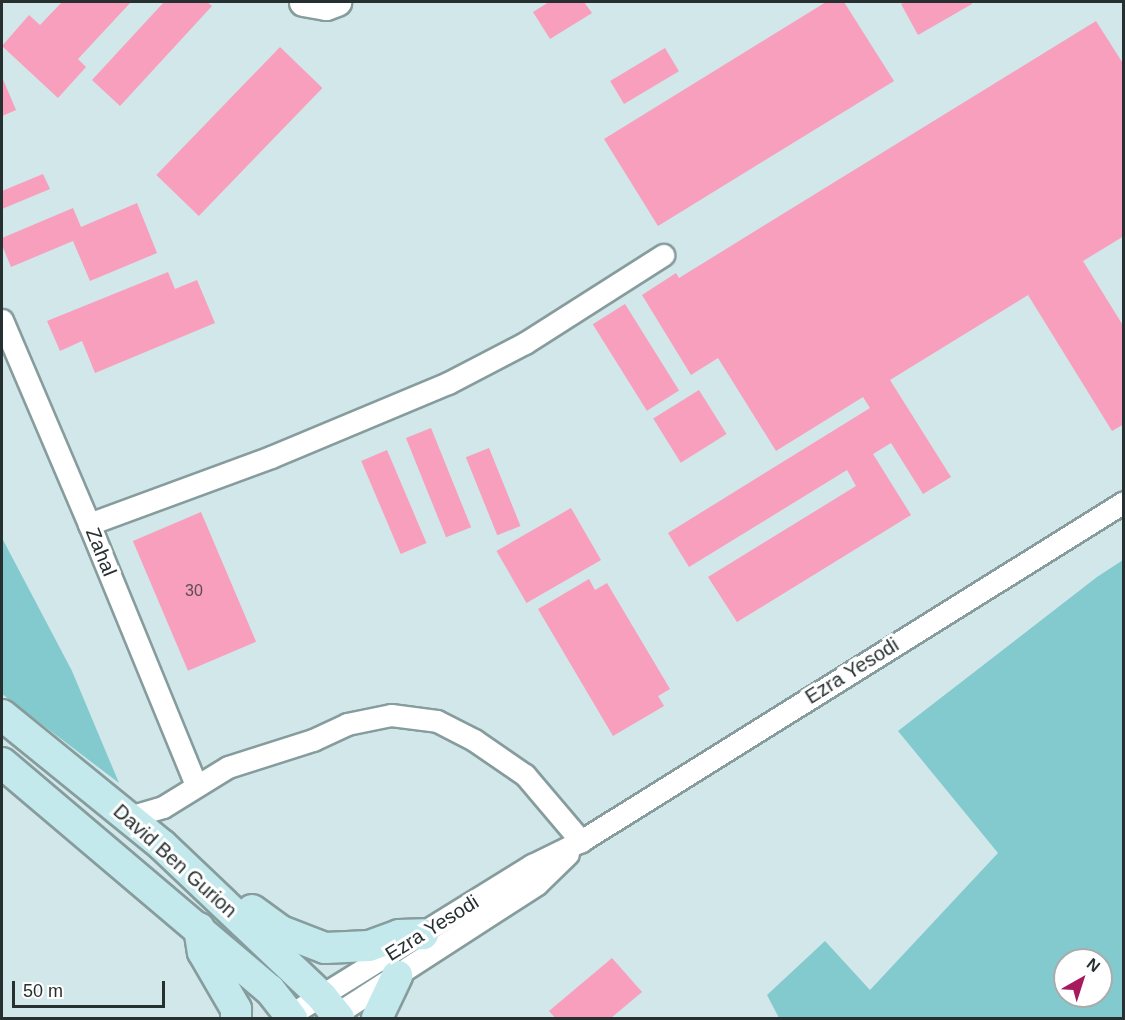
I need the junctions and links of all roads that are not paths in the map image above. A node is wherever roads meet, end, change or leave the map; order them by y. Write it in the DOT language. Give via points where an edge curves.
graph roads {
  1 [pos="303,2"];
  2 [pos="337,2"];
  3 [pos="663,255"];
  4 [pos="2,320"];
  5 [pos="1124,502"];
  6 [pos="89,524"];
  7 [pos="2,715"];
  8 [pos="2,764"];
  9 [pos="196,785"];
  10 [pos="100,795"];
  11 [pos="581,841"];
  12 [pos="201,882"];
  13 [pos="199,928"];
  14 [pos="423,934"];
  15 [pos="397,976"];
  16 [pos="332,1012"];
  17 [pos="289,1017"];
  18 [pos="236,1018"];
  19 [pos="377,1018"];
  1 -- 2 [label="street" via="326,6"];
  3 -- 6 [label="street" via="525,343 448,383 271,457"];
  4 -- 6 [label="street, Zahal"];
  5 -- 11 [label="street, Ezra Yesodi"];
  6 -- 9 [label="street, Zahal"];
  7 -- 10 [label="main road, David Ben Gurion"];
  8 -- 13 [label="main road, David Ben Gurion"];
  9 -- 10 [label="street" via="163,807 132,816"];
  9 -- 11 [label="street" via="228,767 313,740 346,724 391,715 437,721 474,740 525,776"];
  10 -- 12 [label="main road, David Ben Gurion"];
  11 -- 14 [label="street, Ezra Yesodi" via="532,865"];
  11 -- 15 [label="street, Ezra Yesodi" via="537,884"];
  12 -- 14 [label="main road" via="281,930 325,948 369,946 399,935"];
  12 -- 16 [label="main road, David Ben Gurion"];
  13 -- 17 [label="main road, David Ben Gurion" via="270,990"];
  13 -- 18 [label="main road" via="203,952 236,1010"];
  14 -- 16 [label="street, Ezra Yesodi"];
  15 -- 16 [label="street, Ezra Yesodi"];
  15 -- 19 [label="main road"];
  16 -- 17 [label="street, Ezra Yesodi"];
}
